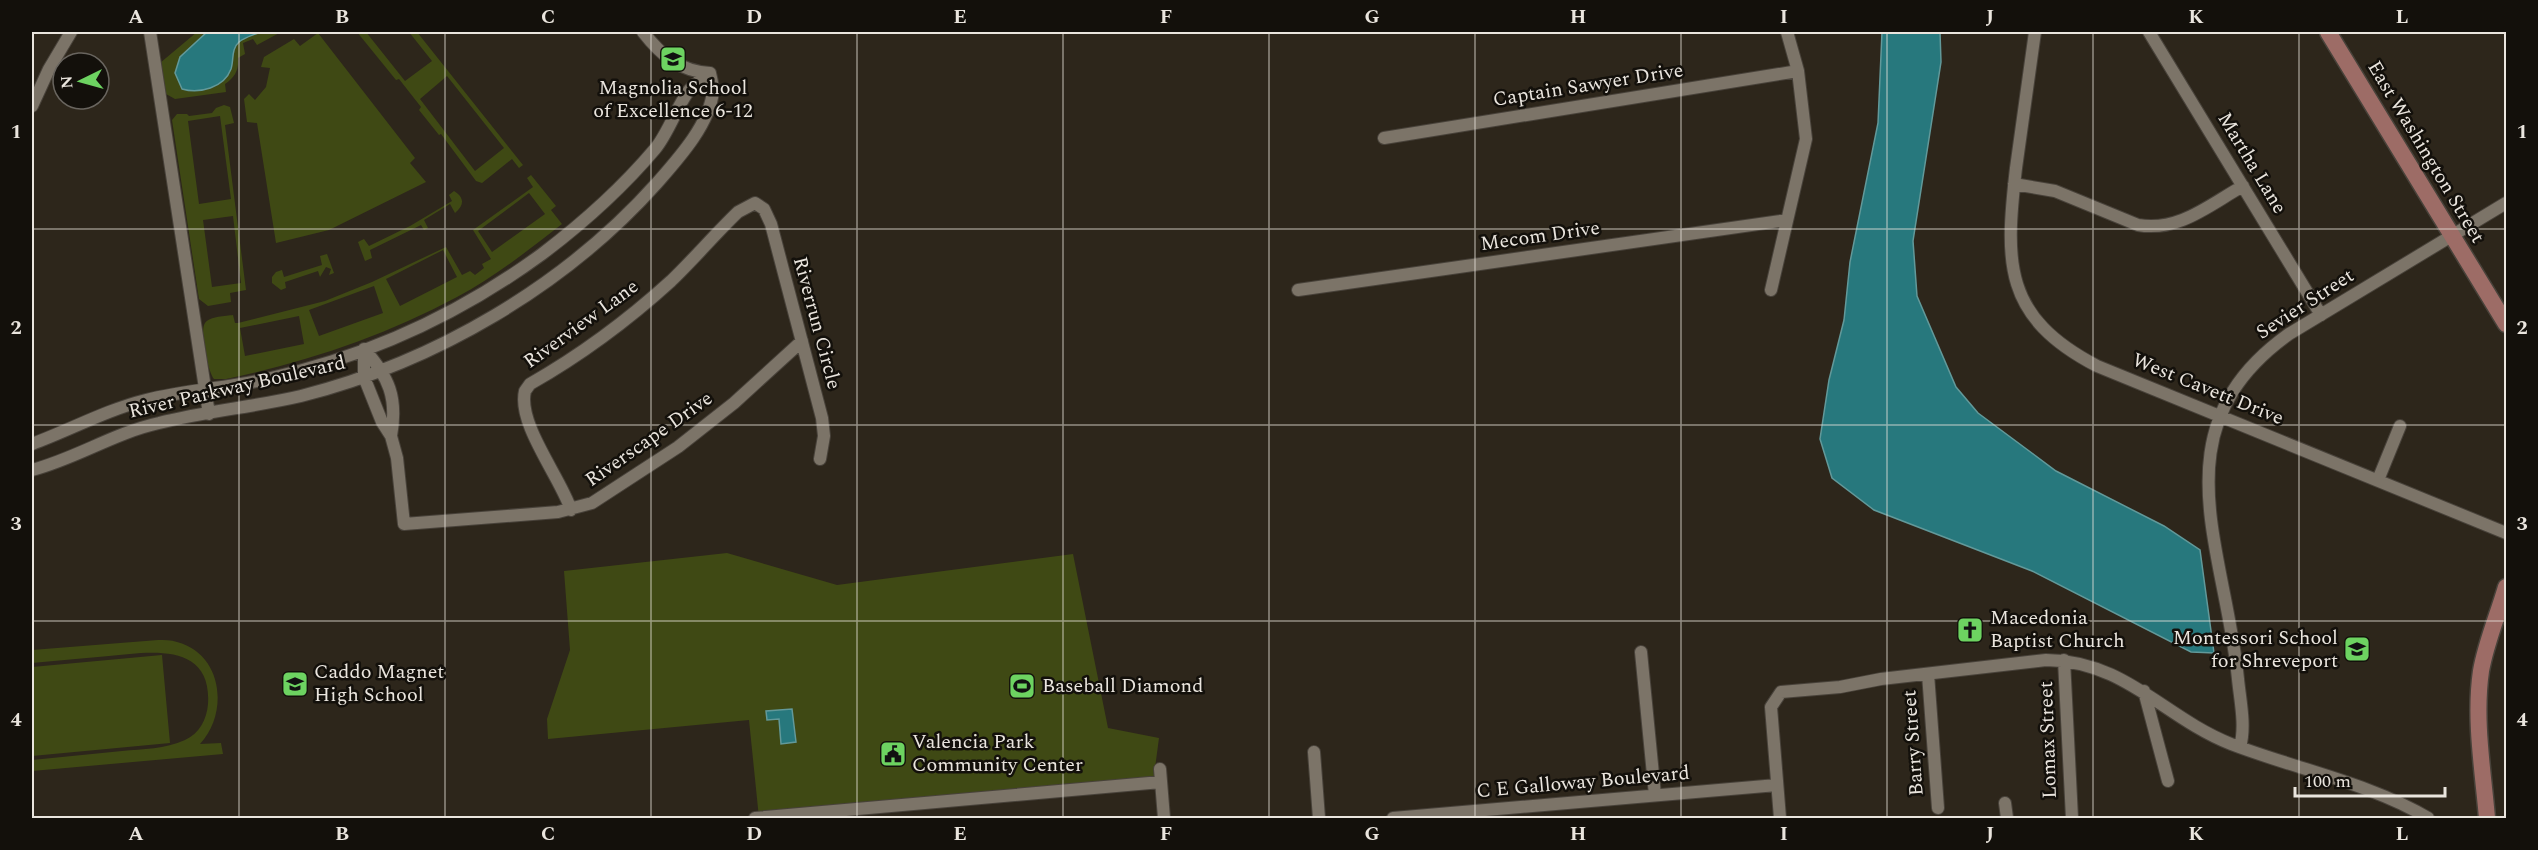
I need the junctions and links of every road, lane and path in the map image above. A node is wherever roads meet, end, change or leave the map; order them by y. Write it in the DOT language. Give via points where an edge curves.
graph roads {
  1 [pos="71,32"];
  2 [pos="150,32"];
  3 [pos="643,32"];
  4 [pos="1787,32"];
  5 [pos="2035,32"];
  6 [pos="2149,32"];
  7 [pos="2328,32"];
  8 [pos="1798,70"];
  9 [pos="710,73"];
  10 [pos="32,106"];
  11 [pos="1384,138"];
  12 [pos="2014,184"];
  13 [pos="2243,186"];
  14 [pos="2506,202"];
  15 [pos="755,203"];
  16 [pos="1787,220"];
  17 [pos="2452,235"];
  18 [pos="1298,290"];
  19 [pos="1771,290"];
  20 [pos="2320,315"];
  21 [pos="2506,324"];
  22 [pos="802,341"];
  23 [pos="364,349"];
  24 [pos="382,370"];
  25 [pos="364,377"];
  26 [pos="205,390"];
  27 [pos="208,414"];
  28 [pos="2219,415"];
  29 [pos="2400,426"];
  30 [pos="391,436"];
  31 [pos="32,444"];
  32 [pos="820,459"];
  33 [pos="32,470"];
  34 [pos="2378,480"];
  35 [pos="571,510"];
  36 [pos="2506,533"];
  37 [pos="2506,588"];
  38 [pos="1641,652"];
  39 [pos="2064,660"];
  40 [pos="1928,674"];
  41 [pos="2144,691"];
  42 [pos="2240,747"];
  43 [pos="1314,752"];
  44 [pos="2168,782"];
  45 [pos="1777,785"];
  46 [pos="1655,795"];
  47 [pos="2006,803"];
  48 [pos="1938,808"];
  49 [pos="755,819"];
  50 [pos="1164,819"];
  51 [pos="1319,819"];
  52 [pos="1393,819"];
  53 [pos="1780,819"];
  54 [pos="2007,819"];
  55 [pos="2072,819"];
  56 [pos="2428,819"];
  57 [pos="2487,819"];
  1 -- 10 [label="street"];
  2 -- 26 [label="street"];
  3 -- 9 [label="street" via="675,63 692,72"];
  4 -- 8 [label="street"];
  5 -- 12 [label="street, West Cavett Drive"];
  6 -- 13 [label="street, Martha Lane"];
  7 -- 17 [label="street, East Washington Street"];
  8 -- 11 [label="street, Captain Sawyer Drive"];
  8 -- 16 [label="street" via="1806,139"];
  9 -- 23 [label="street, River Parkway Boulevard" via="690,88 655,149 567,234 458,307"];
  9 -- 24 [label="street, River Parkway Boulevard" via="713,90 696,133 674,164 610,230 558,272 498,312 443,343"];
  12 -- 13 [label="street" via="2055,191 2153,228 2180,222"];
  12 -- 28 [label="street, West Cavett Drive" via="2010,224 2012,267 2023,299 2039,323 2083,358"];
  13 -- 20 [label="street, Martha Lane"];
  14 -- 17 [label="street, Sevier Street"];
  15 -- 22 [label="street, Riverrun Circle" via="764,209 771,224"];
  15 -- 35 [label="street, Riverview Lane" via="738,212 636,311 525,391 536,440"];
  16 -- 18 [label="street, Mecom Drive"];
  16 -- 19 [label="street"];
  17 -- 20 [label="street, Sevier Street"];
  17 -- 21 [label="street, East Washington Street"];
  20 -- 28 [label="street, Sevier Street" via="2256,360 2238,381"];
  22 -- 32 [label="street, Riverrun Circle" via="824,427"];
  22 -- 35 [label="street, Riverscape Drive" via="678,447 601,498"];
  23 -- 24 [label="street, Riverscape Drive"];
  23 -- 25 [label="street, Riverscape Drive"];
  23 -- 26 [label="street, River Parkway Boulevard" via="268,378"];
  24 -- 25 [label="street, River Parkway Boulevard"];
  24 -- 30 [label="street, Riverscape Drive" via="391,397"];
  25 -- 27 [label="street, River Parkway Boulevard" via="302,396"];
  25 -- 30 [label="street, Riverscape Drive"];
  26 -- 27 [label="street"];
  26 -- 31 [label="street, River Parkway Boulevard" via="127,406"];
  27 -- 33 [label="street, River Parkway Boulevard" via="131,431"];
  28 -- 34 [label="street, West Cavett Drive"];
  28 -- 42 [label="street, Sevier Street" via="2207,471 2211,517 2235,653 2242,726"];
  29 -- 34 [label="street"];
  30 -- 35 [label="street, Riverscape Drive" via="399,466 404,524"];
  34 -- 36 [label="street, West Cavett Drive"];
  37 -- 57 [label="street" via="2488,642 2480,684"];
  38 -- 46 [label="street"];
  39 -- 40 [label="street"];
  39 -- 41 [label="street" via="2090,665"];
  39 -- 55 [label="street, Lomax Street"];
  40 -- 45 [label="street" via="1779,694 1772,708"];
  40 -- 48 [label="street, Barry Street"];
  41 -- 42 [label="street" via="2201,729"];
  41 -- 44 [label="street"];
  42 -- 56 [label="street" via="2384,797"];
  43 -- 51 [label="street"];
  45 -- 46 [label="street, C E Galloway Boulevard"];
  45 -- 53 [label="street"];
  46 -- 52 [label="street, C E Galloway Boulevard"];
  47 -- 54 [label="street"];
  49 -- 50 [label="street" via="1160,776"];
}
